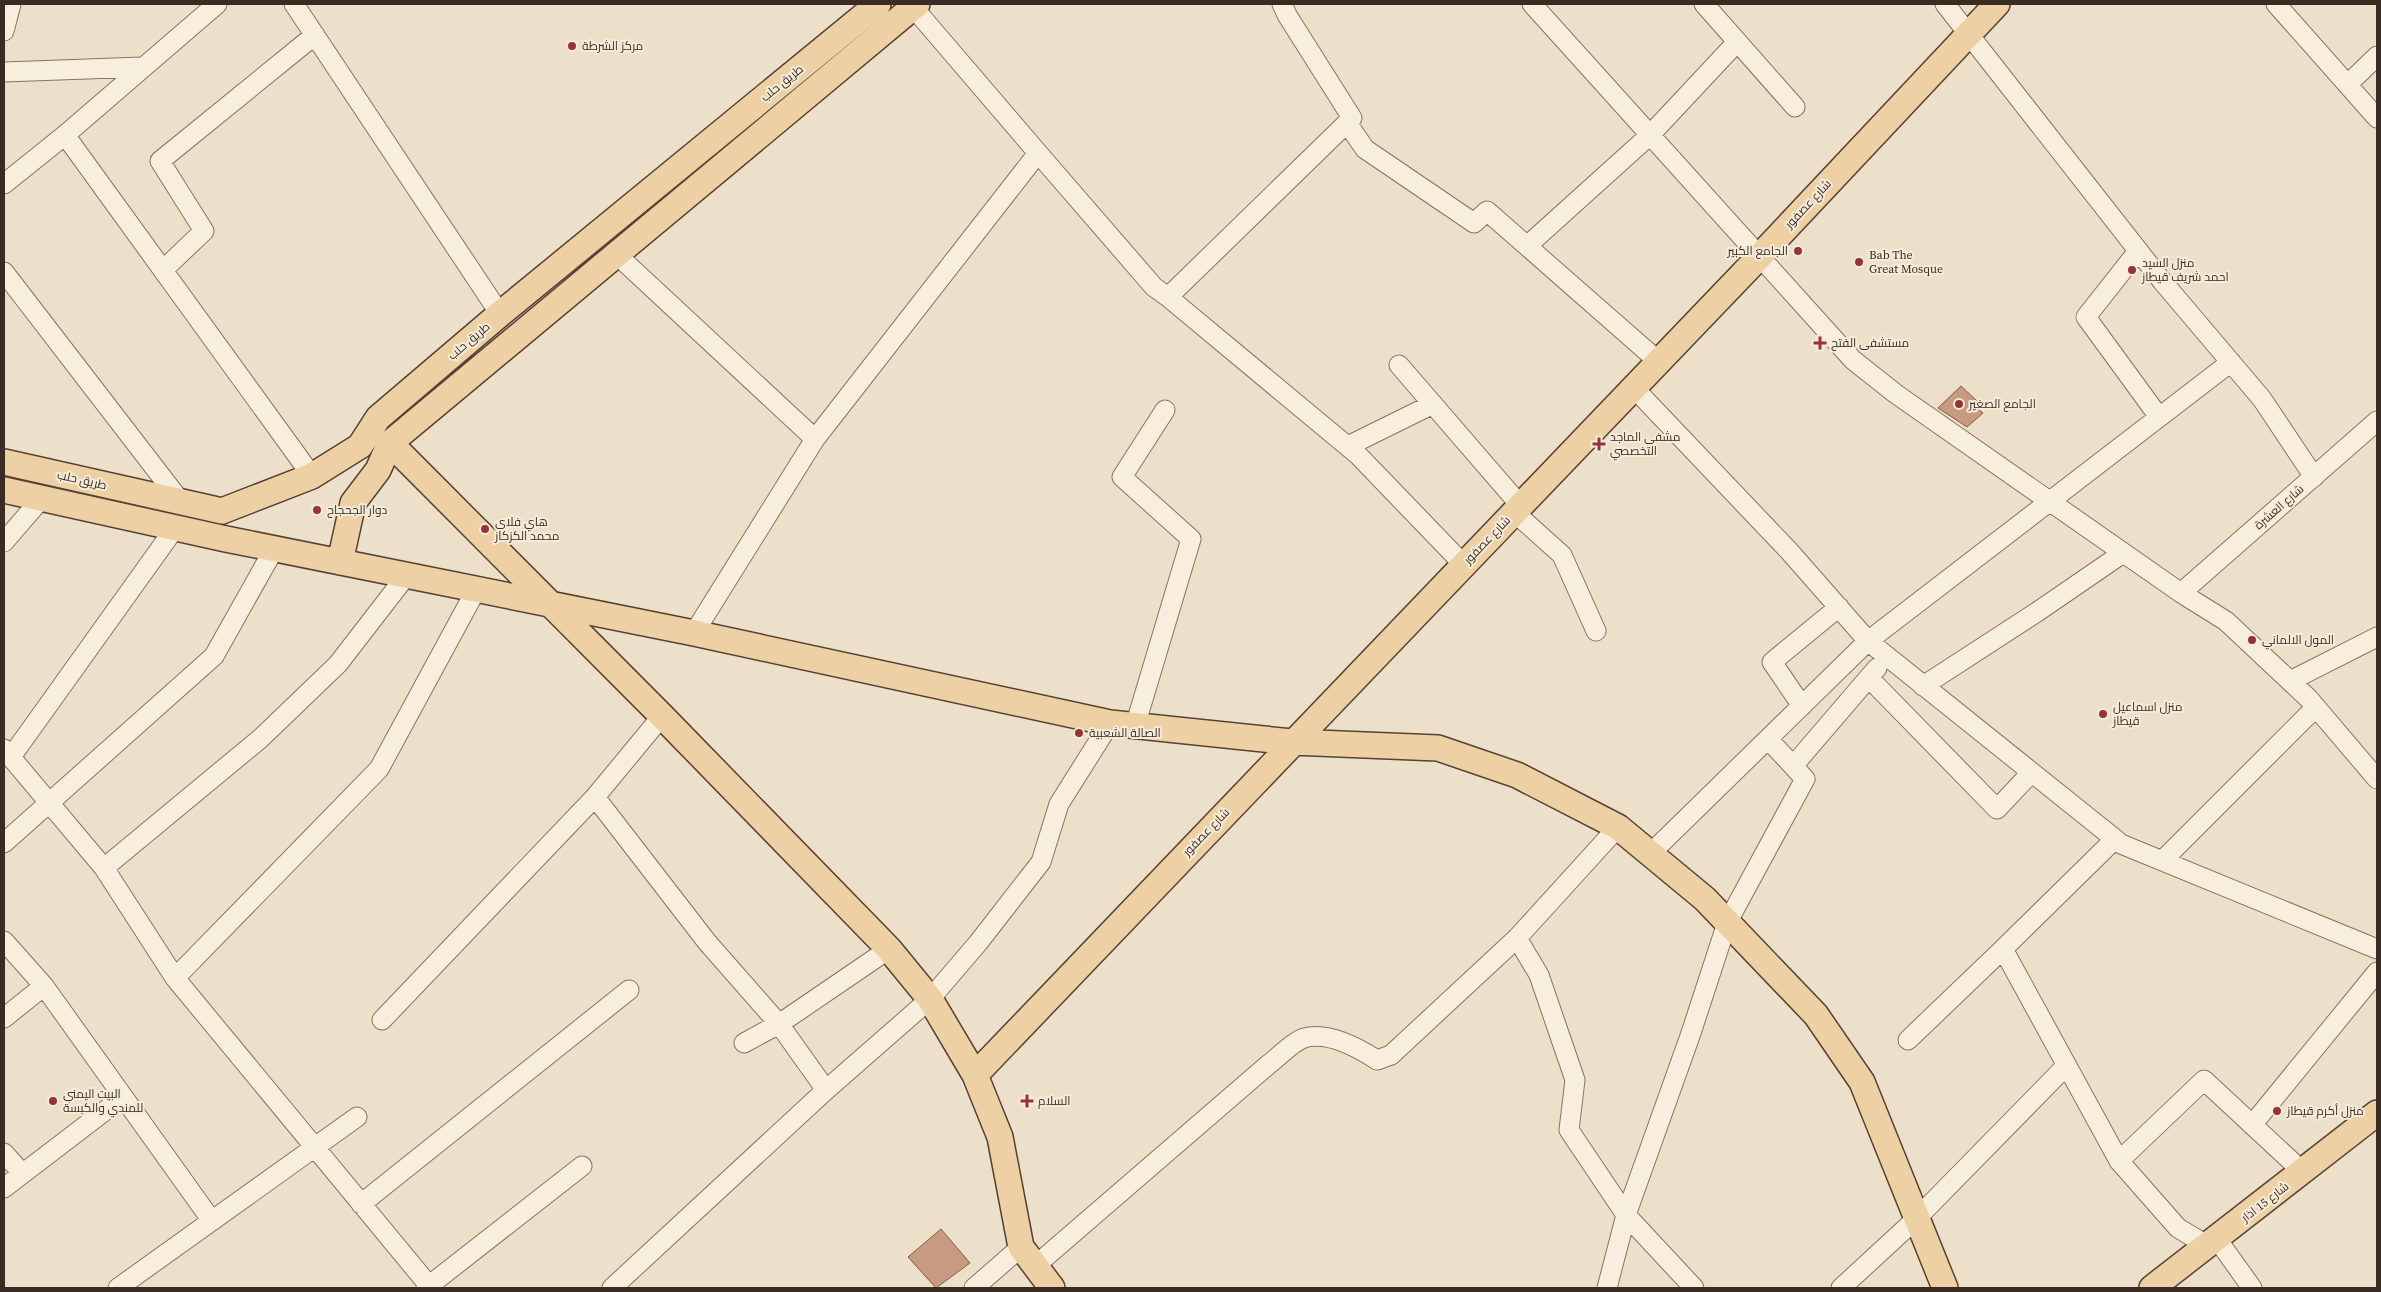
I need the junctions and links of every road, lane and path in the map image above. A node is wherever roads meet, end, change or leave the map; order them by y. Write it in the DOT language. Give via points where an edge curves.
graph roads {
  1 [pos="11,4"];
  2 [pos="217,4"];
  3 [pos="294,4"];
  4 [pos="878,4"];
  5 [pos="1282,4"];
  6 [pos="1532,4"];
  7 [pos="1704,4"];
  8 [pos="1945,4"];
  9 [pos="1997,4"];
  10 [pos="2276,4"];
  11 [pos="915,5"];
  12 [pos="4,31"];
  13 [pos="1969,33"];
  14 [pos="315,35"];
  15 [pos="1737,42"];
  16 [pos="2377,56"];
  17 [pos="142,67"];
  18 [pos="4,72"];
  19 [pos="2348,84"];
  20 [pos="1795,107"];
  21 [pos="2377,118"];
  22 [pos="1347,123"];
  23 [pos="65,135"];
  24 [pos="1650,135"];
  25 [pos="1038,153"];
  26 [pos="4,184"];
  27 [pos="1527,246"];
  28 [pos="2138,251"];
  29 [pos="615,254"];
  30 [pos="1759,257"];
  31 [pos="162,270"];
  32 [pos="4,272"];
  33 [pos="1168,297"];
  34 [pos="500,314"];
  35 [pos="1658,361"];
  36 [pos="2231,362"];
  37 [pos="1399,365"];
  38 [pos="1633,387"];
  39 [pos="1433,404"];
  40 [pos="1165,410"];
  41 [pos="2159,417"];
  42 [pos="2377,421"];
  43 [pos="815,439"];
  44 [pos="390,443"];
  45 [pos="360,446"];
  46 [pos="1348,446"];
  47 [pos="4,462"];
  48 [pos="378,470"];
  49 [pos="312,476"];
  50 [pos="2314,477"];
  51 [pos="4,490"];
  52 [pos="42,498"];
  53 [pos="2049,501"];
  54 [pos="181,502"];
  55 [pos="1517,508"];
  56 [pos="222,511"];
  57 [pos="175,528"];
  58 [pos="226,539"];
  59 [pos="4,542"];
  60 [pos="274,549"];
  61 [pos="2123,552"];
  62 [pos="340,562"];
  63 [pos="1463,564"];
  64 [pos="406,576"];
  65 [pos="476,590"];
  66 [pos="2181,593"];
  67 [pos="548,604"];
  68 [pos="1839,607"];
  69 [pos="1596,631"];
  70 [pos="694,633"];
  71 [pos="2377,637"];
  72 [pos="1868,641"];
  73 [pos="1886,657"];
  74 [pos="1869,678"];
  75 [pos="2290,682"];
  76 [pos="1923,686"];
  77 [pos="1802,706"];
  78 [pos="2316,707"];
  79 [pos="662,716"];
  80 [pos="1110,723"];
  81 [pos="1135,726"];
  82 [pos="1768,739"];
  83 [pos="1292,742"];
  84 [pos="7,753"];
  85 [pos="1799,772"];
  86 [pos="2031,772"];
  87 [pos="2377,779"];
  88 [pos="595,797"];
  89 [pos="49,803"];
  90 [pos="1618,826"];
  91 [pos="2114,839"];
  92 [pos="4,843"];
  93 [pos="1650,854"];
  94 [pos="2162,861"];
  95 [pos="104,868"];
  96 [pos="1727,923"];
  97 [pos="1517,938"];
  98 [pos="4,942"];
  99 [pos="889,949"];
  100 [pos="2003,949"];
  101 [pos="2377,949"];
  102 [pos="2377,972"];
  103 [pos="175,978"];
  104 [pos="44,986"];
  105 [pos="629,990"];
  106 [pos="930,1000"];
  107 [pos="4,1018"];
  108 [pos="382,1020"];
  109 [pos="779,1024"];
  110 [pos="1908,1040"];
  111 [pos="744,1043"];
  112 [pos="2066,1066"];
  113 [pos="975,1075"];
  114 [pos="826,1090"];
  115 [pos="123,1097"];
  116 [pos="2377,1113"];
  117 [pos="357,1117"];
  118 [pos="2252,1125"];
  119 [pos="315,1147"];
  120 [pos="4,1153"];
  121 [pos="2119,1160"];
  122 [pos="582,1166"];
  123 [pos="2303,1172"];
  124 [pos="22,1173"];
  125 [pos="4,1188"];
  126 [pos="361,1204"];
  127 [pos="1626,1215"];
  128 [pos="1917,1218"];
  129 [pos="212,1220"];
  130 [pos="2213,1242"];
  131 [pos="1028,1257"];
  132 [pos="429,1287"];
  133 [pos="118,1288"];
  134 [pos="612,1288"];
  135 [pos="974,1288"];
  136 [pos="1052,1288"];
  137 [pos="1607,1288"];
  138 [pos="1694,1288"];
  139 [pos="1842,1288"];
  140 [pos="1945,1288"];
  141 [pos="2152,1288"];
  142 [pos="2252,1288"];
  1 -- 12 [label="street"];
  2 -- 17 [label="street"];
  3 -- 14 [label="street"];
  4 -- 34 [label="main road, طريق حلب"];
  5 -- 22 [label="street" via="1352,118"];
  6 -- 24 [label="street"];
  7 -- 15 [label="street"];
  8 -- 13 [label="street"];
  9 -- 13 [label="main road, شارع عصفور"];
  10 -- 19 [label="street"];
  11 -- 25 [label="street"];
  11 -- 29 [label="main road"];
  13 -- 28 [label="street"];
  13 -- 30 [label="main road, شارع عصفور"];
  14 -- 31 [label="street" via="160,161 204,231"];
  14 -- 34 [label="street"];
  15 -- 20 [label="street"];
  15 -- 24 [label="street"];
  16 -- 19 [label="street"];
  17 -- 18 [label="street"];
  17 -- 23 [label="street"];
  19 -- 21 [label="street"];
  22 -- 27 [label="street" via="1365,149 1474,223 1487,211"];
  22 -- 33 [label="street"];
  23 -- 26 [label="street"];
  23 -- 31 [label="street"];
  24 -- 27 [label="street"];
  24 -- 30 [label="street"];
  25 -- 33 [label="street" via="1154,287"];
  25 -- 43 [label="street"];
  27 -- 35 [label="street"];
  28 -- 36 [label="street"];
  28 -- 41 [label="street" via="2086,317"];
  29 -- 43 [label="street"];
  29 -- 44 [label="main road"];
  30 -- 35 [label="main road, شارع عصفور"];
  30 -- 53 [label="street" via="1853,360"];
  31 -- 49 [label="street"];
  32 -- 54 [label="street"];
  33 -- 46 [label="street"];
  34 -- 45 [label="main road, طريق حلب" via="378,418"];
  35 -- 38 [label="main road, شارع عصفور"];
  36 -- 41 [label="street"];
  36 -- 50 [label="street" via="2262,398"];
  37 -- 39 [label="street"];
  38 -- 55 [label="main road, شارع عصفور"];
  38 -- 68 [label="street"];
  39 -- 46 [label="street"];
  39 -- 55 [label="street"];
  40 -- 81 [label="street" via="1122,477 1191,539"];
  41 -- 53 [label="street"];
  42 -- 50 [label="street, شارع العشرة"];
  43 -- 70 [label="street"];
  44 -- 48 [label="main road"];
  44 -- 67 [label="main road"];
  45 -- 48 [label="main road"];
  45 -- 49 [label="main road, طريق حلب"];
  46 -- 63 [label="street"];
  47 -- 54 [label="main road, طريق حلب"];
  48 -- 62 [label="main road" via="352,503"];
  49 -- 56 [label="main road, طريق حلب"];
  50 -- 66 [label="street, شارع العشرة"];
  51 -- 52 [label="main road"];
  52 -- 57 [label="main road"];
  52 -- 59 [label="street"];
  53 -- 61 [label="street"];
  53 -- 72 [label="street"];
  54 -- 56 [label="main road, طريق حلب"];
  55 -- 63 [label="main road, شارع عصفور"];
  55 -- 69 [label="street" via="1562,555"];
  56 -- 58 [label="main road"];
  57 -- 58 [label="main road"];
  57 -- 84 [label="street"];
  58 -- 60 [label="main road"];
  60 -- 62 [label="main road"];
  60 -- 89 [label="street" via="214,656"];
  61 -- 66 [label="street"];
  61 -- 76 [label="street"];
  62 -- 64 [label="main road"];
  63 -- 83 [label="main road, شارع عصفور"];
  64 -- 65 [label="main road"];
  64 -- 95 [label="street" via="338,664 261,738"];
  65 -- 67 [label="main road"];
  65 -- 103 [label="street" via="379,769"];
  66 -- 75 [label="street" via="2226,621"];
  67 -- 70 [label="main road"];
  67 -- 79 [label="main road"];
  68 -- 72 [label="street"];
  68 -- 77 [label="street" via="1772,662"];
  70 -- 80 [label="main road"];
  71 -- 75 [label="street"];
  72 -- 73 [label="street"];
  72 -- 77 [label="street"];
  73 -- 74 [label="street"];
  73 -- 76 [label="street"];
  74 -- 85 [label="street"];
  74 -- 86 [label="street" via="1997,809"];
  75 -- 78 [label="street"];
  76 -- 86 [label="street"];
  77 -- 82 [label="street"];
  78 -- 87 [label="street"];
  78 -- 94 [label="street"];
  79 -- 88 [label="street"];
  79 -- 99 [label="main road"];
  80 -- 81 [label="main road"];
  80 -- 106 [label="street" via="1059,804 1041,862"];
  81 -- 83 [label="main road"];
  82 -- 85 [label="street"];
  82 -- 93 [label="street"];
  83 -- 90 [label="main road" via="1438,748 1517,775"];
  83 -- 113 [label="main road, شارع عصفور"];
  84 -- 89 [label="street"];
  85 -- 96 [label="street"];
  86 -- 91 [label="street"];
  88 -- 108 [label="street"];
  88 -- 109 [label="street" via="708,942"];
  89 -- 92 [label="street"];
  89 -- 95 [label="street"];
  90 -- 93 [label="main road"];
  90 -- 97 [label="street"];
  91 -- 94 [label="street"];
  91 -- 100 [label="street"];
  93 -- 96 [label="main road" via="1705,899"];
  94 -- 101 [label="street"];
  95 -- 103 [label="street"];
  96 -- 127 [label="street"];
  96 -- 128 [label="main road" via="1816,1015 1862,1082"];
  97 -- 127 [label="street" via="1539,974 1575,1080 1569,1130"];
  97 -- 131 [label="street" via="1391,1055 1377,1060 1357,1048 1325,1037 1303,1038"];
  98 -- 104 [label="street"];
  99 -- 106 [label="main road"];
  99 -- 109 [label="street"];
  100 -- 110 [label="street"];
  100 -- 112 [label="street"];
  102 -- 118 [label="street"];
  103 -- 119 [label="street"];
  104 -- 107 [label="street"];
  104 -- 115 [label="street"];
  105 -- 126 [label="street"];
  106 -- 113 [label="main road"];
  106 -- 114 [label="street"];
  109 -- 111 [label="street"];
  109 -- 114 [label="street"];
  112 -- 121 [label="street"];
  112 -- 128 [label="street"];
  113 -- 131 [label="main road" via="1000,1137"];
  114 -- 134 [label="street"];
  115 -- 124 [label="street"];
  115 -- 129 [label="street"];
  116 -- 123 [label="main road, شارع 15 اذار"];
  117 -- 119 [label="street"];
  118 -- 121 [label="street" via="2204,1080"];
  118 -- 123 [label="street"];
  119 -- 126 [label="street"];
  119 -- 129 [label="street"];
  120 -- 124 [label="street"];
  121 -- 130 [label="street" via="2178,1228"];
  122 -- 132 [label="street"];
  123 -- 130 [label="main road, شارع 15 اذار"];
  124 -- 125 [label="street"];
  126 -- 132 [label="street"];
  127 -- 137 [label="street"];
  127 -- 138 [label="street"];
  128 -- 139 [label="street"];
  128 -- 140 [label="main road"];
  129 -- 133 [label="street"];
  130 -- 141 [label="main road, شارع 15 اذار"];
  130 -- 142 [label="street"];
  131 -- 135 [label="street"];
  131 -- 136 [label="main road"];
}
